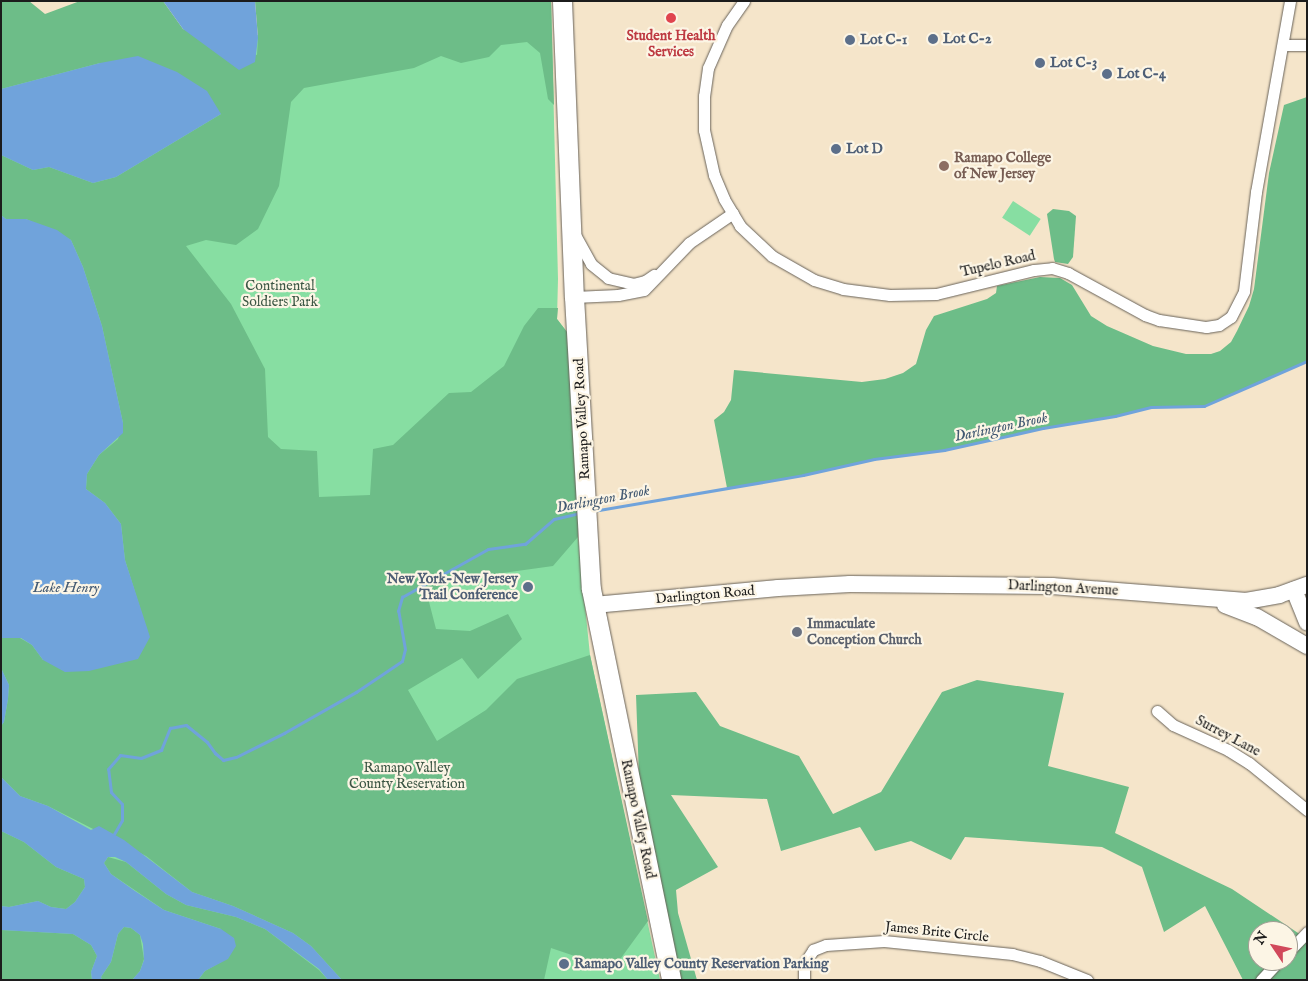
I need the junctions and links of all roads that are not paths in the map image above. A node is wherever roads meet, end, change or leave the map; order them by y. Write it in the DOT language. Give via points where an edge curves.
graph roads {
  1 [pos="562,1"];
  2 [pos="744,1"];
  3 [pos="1290,1"];
  4 [pos="1284,44"];
  5 [pos="1307,44"];
  6 [pos="733,213"];
  7 [pos="571,228"];
  8 [pos="664,270"];
  9 [pos="574,297"];
  10 [pos="816,586"];
  11 [pos="1300,588"];
  12 [pos="1204,597"];
  13 [pos="594,605"];
  14 [pos="1307,622"];
  15 [pos="1307,646"];
  16 [pos="1157,711"];
  17 [pos="1307,810"];
  18 [pos="1307,932"];
  19 [pos="1298,941"];
  20 [pos="671,980"];
  21 [pos="804,980"];
  22 [pos="1086,980"];
  1 -- 7 [label="main road, Ramapo Valley Road"];
  2 -- 6 [label="street, Tupelo Road" via="718,42 708,68 704,96 708,154 714,175"];
  3 -- 4 [label="street, Tupelo Road"];
  4 -- 5 [label="street"];
  4 -- 6 [label="street, Tupelo Road" via="1256,192 1244,291 1231,317 1213,327 1166,322 1145,315 1068,273 1052,268 936,294 890,295 843,289 814,280 772,256 749,236"];
  6 -- 8 [label="street" via="695,238"];
  7 -- 8 [label="street" via="591,264 608,278 632,284"];
  7 -- 9 [label="main road, Ramapo Valley Road"];
  8 -- 9 [label="street" via="644,290 625,295"];
  9 -- 13 [label="main road, Ramapo Valley Road"];
  10 -- 12 [label="main road, Darlington Avenue" via="1052,586"];
  10 -- 13 [label="main road, Darlington Road"];
  11 -- 12 [label="main road, Darlington Avenue" via="1246,601"];
  11 -- 14 [label="main road"];
  12 -- 15 [label="main road" via="1258,618"];
  13 -- 20 [label="main road, Ramapo Valley Road"];
  16 -- 17 [label="street, Surrey Lane" via="1173,725 1249,762"];
  18 -- 19 [label="street"];
  21 -- 22 [label="street, James Brite Circle" via="804,964 813,950 826,945 884,941 1012,954"];
}
